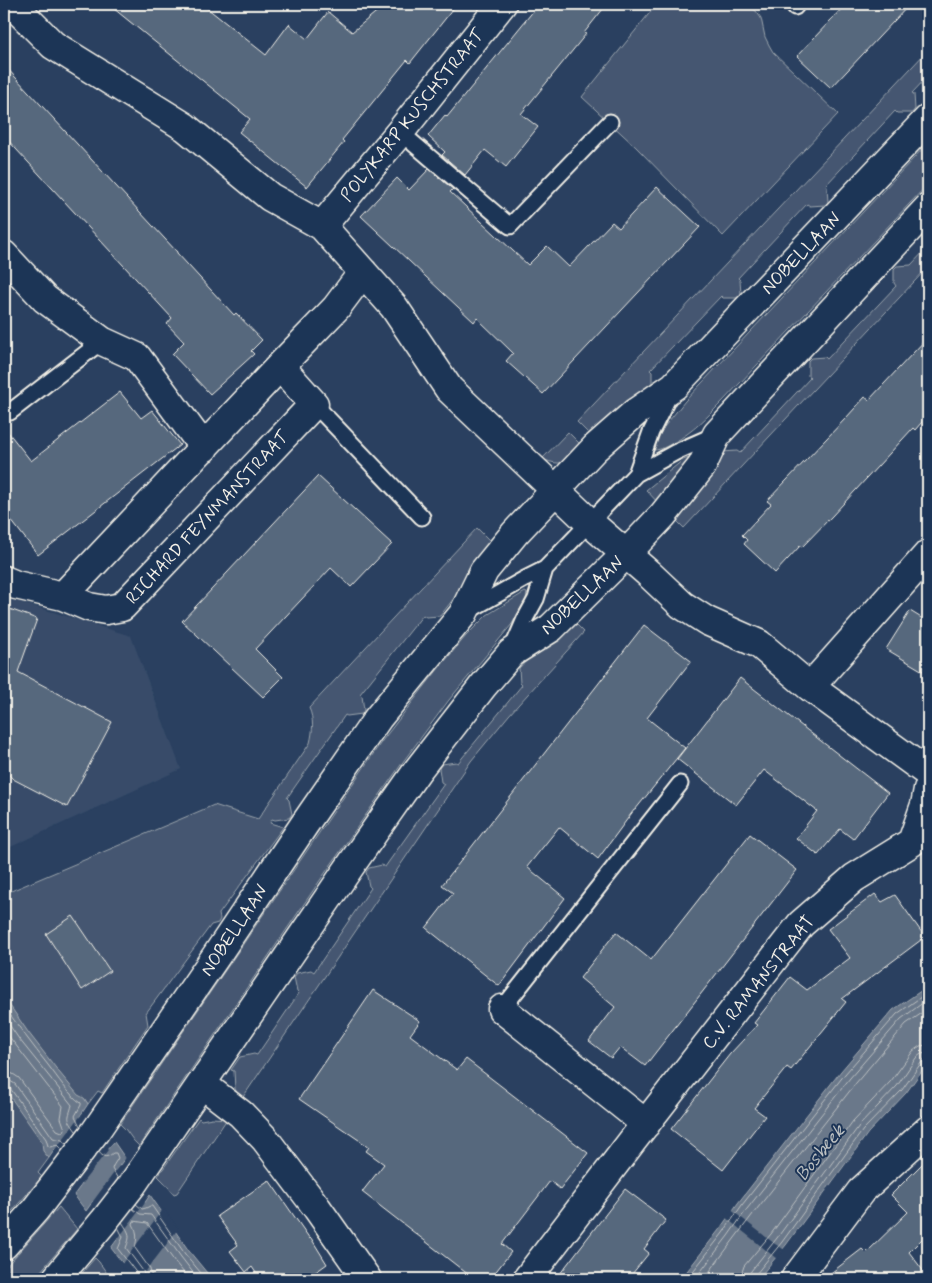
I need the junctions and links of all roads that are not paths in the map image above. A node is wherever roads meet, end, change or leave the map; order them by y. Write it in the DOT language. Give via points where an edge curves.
graph roads {
  1 [pos="12,4"];
  2 [pos="502,4"];
  3 [pos="928,119"];
  4 [pos="610,122"];
  5 [pos="400,132"];
  6 [pos="928,208"];
  7 [pos="322,226"];
  8 [pos="4,254"];
  9 [pos="363,272"];
  10 [pos="102,341"];
  11 [pos="280,366"];
  12 [pos="674,386"];
  13 [pos="314,404"];
  14 [pos="10,412"];
  15 [pos="717,434"];
  16 [pos="204,448"];
  17 [pos="636,474"];
  18 [pos="556,490"];
  19 [pos="422,517"];
  20 [pos="590,522"];
  21 [pos="626,554"];
  22 [pos="928,554"];
  23 [pos="545,569"];
  24 [pos="4,580"];
  25 [pos="63,596"];
  26 [pos="463,614"];
  27 [pos="511,653"];
  28 [pos="810,687"];
  29 [pos="928,773"];
  30 [pos="680,784"];
  31 [pos="928,789"];
  32 [pos="920,839"];
  33 [pos="502,1009"];
  34 [pos="202,1084"];
  35 [pos="646,1124"];
  36 [pos="928,1130"];
  37 [pos="4,1245"];
  38 [pos="56,1279"];
  39 [pos="367,1279"];
  40 [pos="527,1279"];
  41 [pos="795,1279"];
  1 -- 7 [label="street" via="52,45 185,127 270,197"];
  2 -- 5 [label="street, POLYKARP KUSCHSTRAAT"];
  3 -- 12 [label="street, NOBELLAAN"];
  4 -- 5 [label="lane" via="510,226"];
  5 -- 7 [label="street, POLYKARP KUSCHSTRAAT"];
  6 -- 15 [label="street, NOBELLAAN"];
  7 -- 9 [label="street"];
  8 -- 10 [label="street" via="44,299"];
  9 -- 11 [label="street" via="336,308"];
  9 -- 18 [label="street" via="394,307 449,389"];
  10 -- 14 [label="lane"];
  10 -- 16 [label="street" via="137,357"];
  11 -- 13 [label="street"];
  11 -- 16 [label="street"];
  12 -- 17 [label="lane, NOBELLAAN" via="651,432"];
  12 -- 18 [label="street, NOBELLAAN" via="612,433"];
  13 -- 19 [label="lane"];
  13 -- 25 [label="street, RICHARD FEYNMANSTRAAT" via="122,607 106,610 89,607"];
  15 -- 17 [label="lane, NOBELLAAN"];
  15 -- 21 [label="street, NOBELLAAN" via="702,466 663,515"];
  16 -- 25 [label="street"];
  17 -- 20 [label="lane, NOBELLAAN"];
  18 -- 20 [label="street"];
  18 -- 26 [label="street, NOBELLAAN" via="484,571"];
  20 -- 21 [label="street"];
  20 -- 23 [label="lane, NOBELLAAN"];
  21 -- 27 [label="street, NOBELLAAN" via="551,628"];
  21 -- 28 [label="street" via="682,605 707,621 759,644"];
  22 -- 28 [label="street"];
  23 -- 26 [label="lane, NOBELLAAN"];
  23 -- 27 [label="lane, NOBELLAAN" via="536,599"];
  24 -- 25 [label="street, RICHARD FEYNMANSTRAAT"];
  26 -- 37 [label="street, NOBELLAAN" via="378,718 95,1132"];
  27 -- 34 [label="street, NOBELLAAN" via="411,779"];
  28 -- 29 [label="street"];
  30 -- 33 [label="lane"];
  31 -- 32 [label="street, C.V. RAMANSTRAAT"];
  32 -- 35 [label="street, C.V. RAMANSTRAAT" via="854,878 801,924"];
  33 -- 35 [label="street"];
  34 -- 38 [label="street, NOBELLAAN" via="132,1185"];
  34 -- 39 [label="street" via="241,1114 265,1139"];
  35 -- 40 [label="street, C.V. RAMANSTRAAT"];
  36 -- 41 [label="street" via="861,1191"];
}
